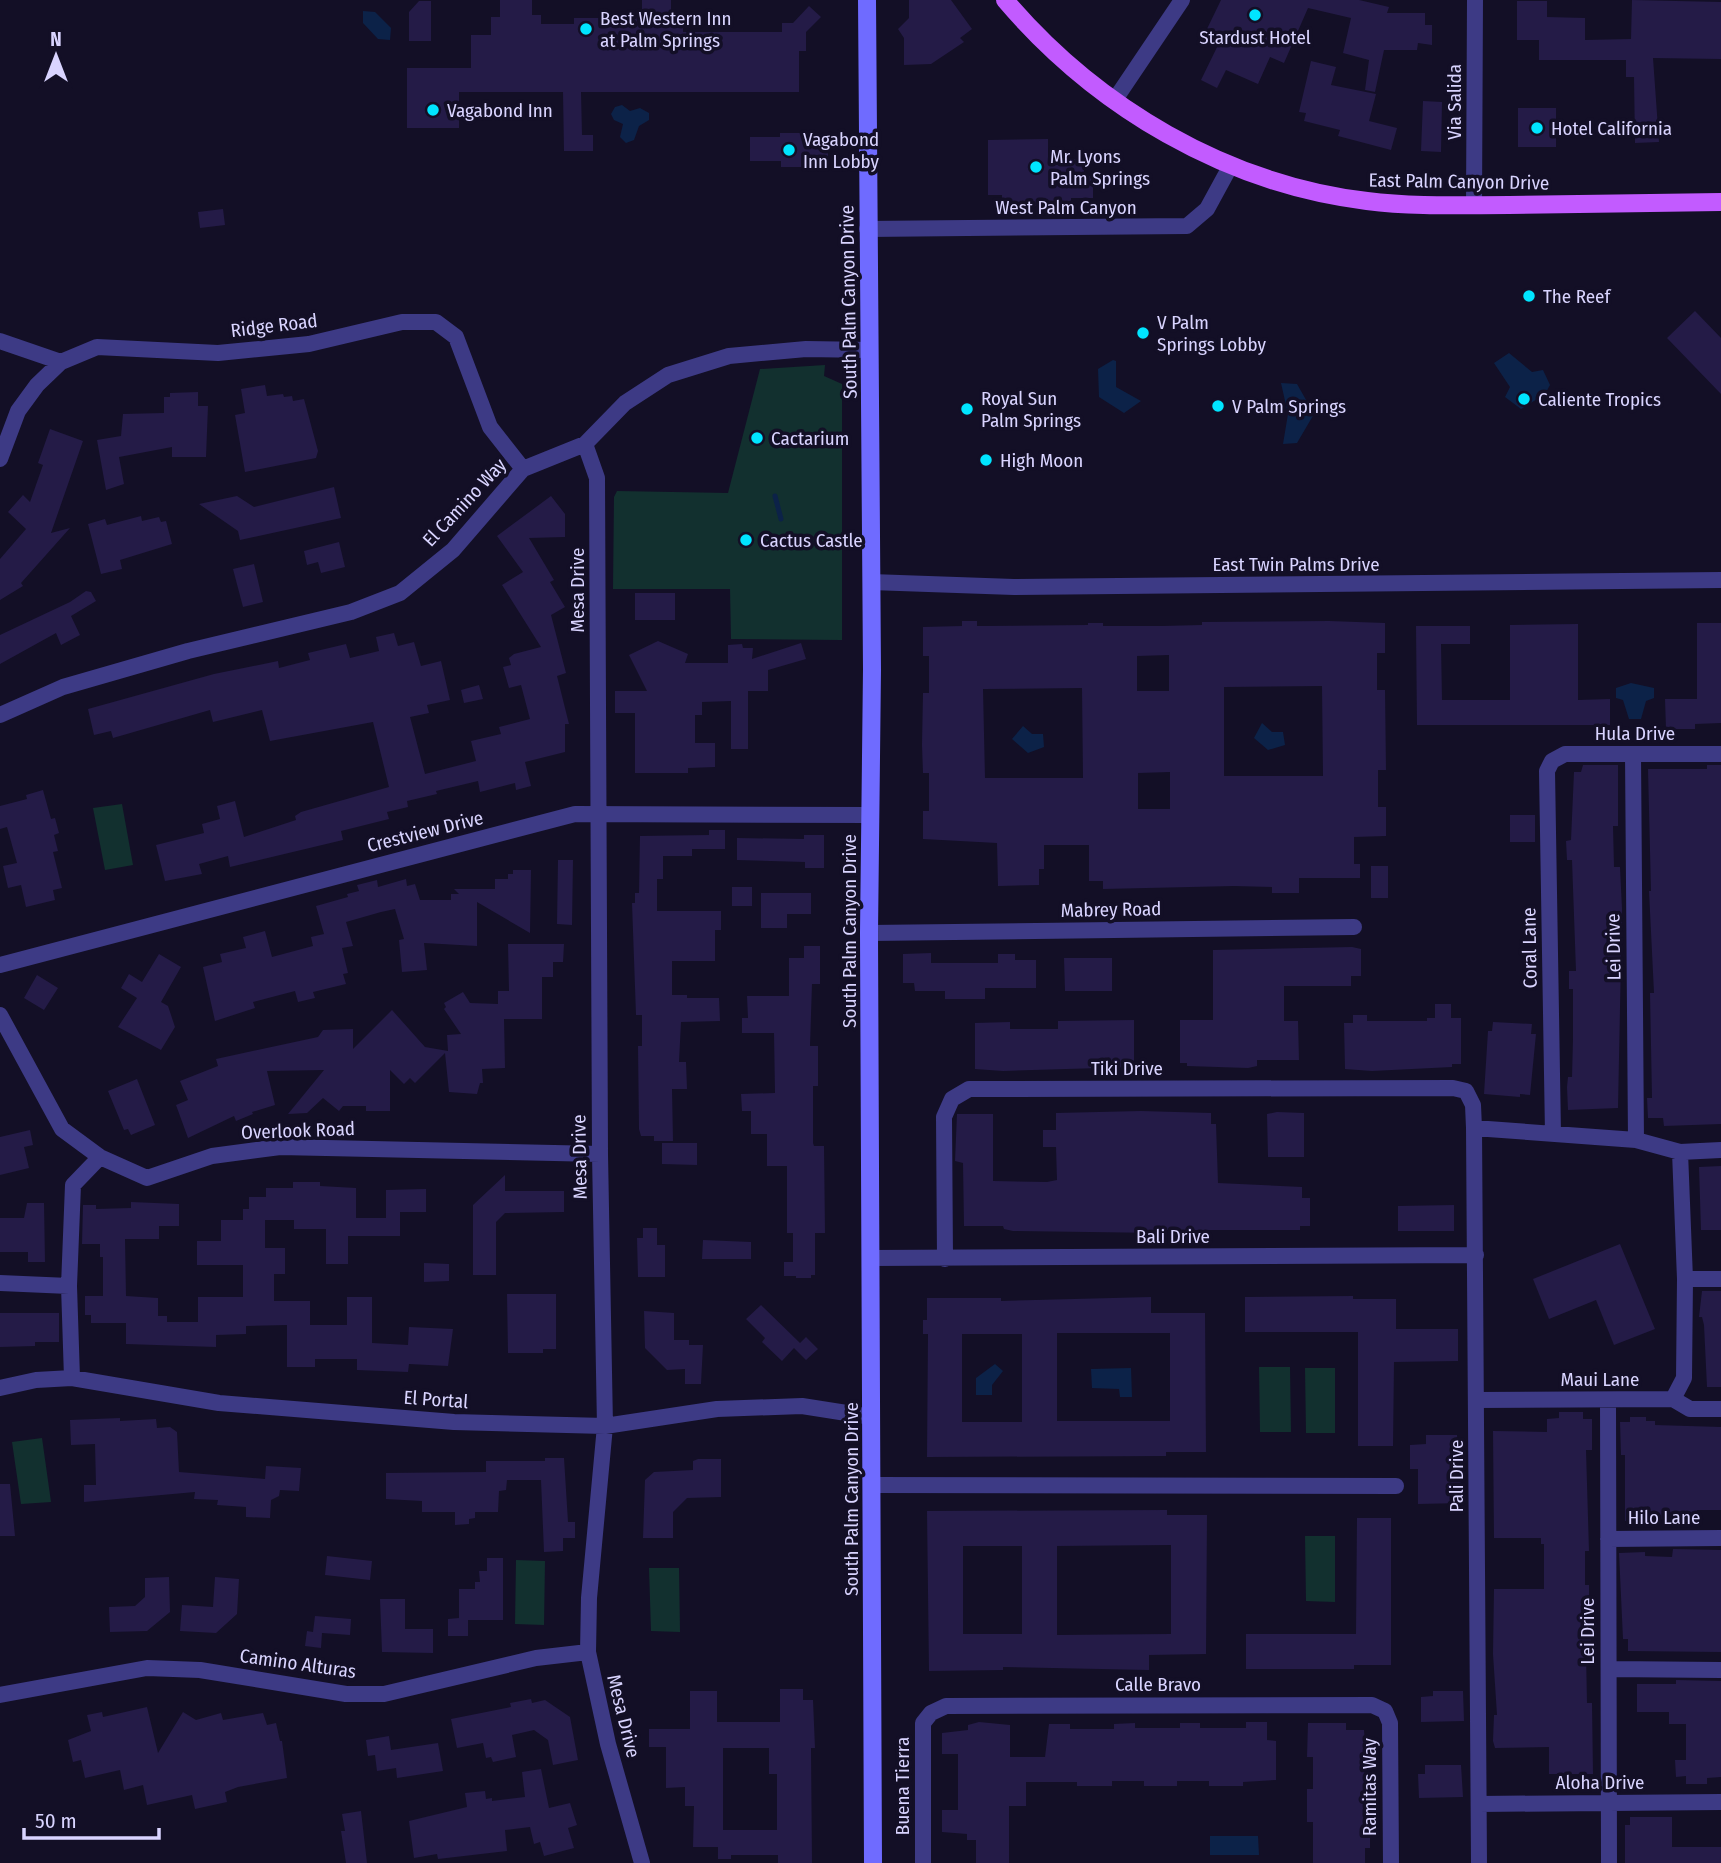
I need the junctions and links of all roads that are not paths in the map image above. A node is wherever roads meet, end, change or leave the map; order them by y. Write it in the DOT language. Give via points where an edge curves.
graph roads {
  1 [pos="867,0"];
  2 [pos="1005,0"];
  3 [pos="1182,0"];
  4 [pos="1475,0"];
  5 [pos="1114,101"];
  6 [pos="1231,164"];
  7 [pos="1721,202"];
  8 [pos="1474,205"];
  9 [pos="867,229"];
  10 [pos="0,341"];
  11 [pos="870,350"];
  12 [pos="61,362"];
  13 [pos="585,444"];
  14 [pos="0,459"];
  15 [pos="523,469"];
  16 [pos="1721,580"];
  17 [pos="871,582"];
  18 [pos="0,715"];
  19 [pos="1633,754"];
  20 [pos="1721,754"];
  21 [pos="1552,761"];
  22 [pos="599,813"];
  23 [pos="870,815"];
  24 [pos="1354,927"];
  25 [pos="869,933"];
  26 [pos="0,965"];
  27 [pos="0,1015"];
  28 [pos="1466,1091"];
  29 [pos="1474,1128"];
  30 [pos="1553,1134"];
  31 [pos="1636,1140"];
  32 [pos="1721,1150"];
  33 [pos="1680,1152"];
  34 [pos="600,1154"];
  35 [pos="100,1157"];
  36 [pos="1476,1255"];
  37 [pos="871,1258"];
  38 [pos="945,1259"];
  39 [pos="1685,1279"];
  40 [pos="1721,1279"];
  41 [pos="0,1283"];
  42 [pos="69,1286"];
  43 [pos="72,1378"];
  44 [pos="0,1388"];
  45 [pos="1608,1399"];
  46 [pos="1673,1399"];
  47 [pos="1477,1400"];
  48 [pos="1721,1409"];
  49 [pos="872,1417"];
  50 [pos="605,1426"];
  51 [pos="872,1485"];
  52 [pos="1396,1486"];
  53 [pos="1721,1538"];
  54 [pos="1608,1539"];
  55 [pos="588,1652"];
  56 [pos="1609,1669"];
  57 [pos="1721,1670"];
  58 [pos="0,1695"];
  59 [pos="1385,1711"];
  60 [pos="931,1713"];
  61 [pos="1721,1802"];
  62 [pos="1609,1803"];
  63 [pos="1479,1804"];
  64 [pos="642,1863"];
  65 [pos="873,1863"];
  66 [pos="923,1863"];
  67 [pos="1391,1863"];
  68 [pos="1479,1863"];
  69 [pos="1609,1863"];
  1 -- 9 [label="street, South Palm Canyon Drive"];
  2 -- 5 [label="main road, East Palm Canyon Drive" via="1060,59"];
  3 -- 5 [label="street"];
  4 -- 8 [label="street, Via Salida"];
  5 -- 6 [label="main road, East Palm Canyon Drive" via="1187,145"];
  6 -- 8 [label="main road, East Palm Canyon Drive" via="1299,188 1364,201"];
  6 -- 9 [label="street, West Palm Canyon" via="1207,209 1187,226"];
  7 -- 8 [label="main road, East Palm Canyon Drive"];
  9 -- 11 [label="street, South Palm Canyon Drive"];
  10 -- 12 [label="street"];
  11 -- 13 [label="street, El Camino Way" via="729,355 667,375 625,403"];
  11 -- 17 [label="street, South Palm Canyon Drive"];
  12 -- 14 [label="street, Ridge Road" via="18,411"];
  12 -- 15 [label="street, Ridge Road" via="97,347 218,354 309,344 402,322 436,322 456,337 491,427"];
  13 -- 15 [label="street, El Camino Way"];
  13 -- 22 [label="street, Mesa Drive" via="597,478"];
  15 -- 18 [label="street, El Camino Way" via="453,550 400,593 351,612 63,687"];
  16 -- 17 [label="street, East Twin Palms Drive" via="1014,587"];
  17 -- 23 [label="street, South Palm Canyon Drive"];
  19 -- 20 [label="street, Hula Drive"];
  19 -- 21 [label="street, Hula Drive" via="1565,754"];
  19 -- 31 [label="street, Lei Drive"];
  21 -- 30 [label="street, Coral Lane" via="1547,771"];
  22 -- 23 [label="street, Crestview Drive"];
  22 -- 26 [label="street, Crestview Drive" via="575,814"];
  22 -- 34 [label="street, Mesa Drive"];
  23 -- 25 [label="street, South Palm Canyon Drive"];
  24 -- 25 [label="street, Mabrey Road"];
  25 -- 37 [label="street, South Palm Canyon Drive"];
  27 -- 35 [label="street, Overlook Road" via="62,1129"];
  28 -- 29 [label="street, Pali Drive" via="1473,1105"];
  28 -- 38 [label="street, Tiki Drive" via="969,1089 952,1099 944,1117"];
  29 -- 30 [label="street"];
  29 -- 36 [label="street, Pali Drive"];
  30 -- 31 [label="street"];
  31 -- 33 [label="street"];
  32 -- 33 [label="street"];
  33 -- 39 [label="street"];
  34 -- 35 [label="street, Overlook Road" via="280,1147 212,1156 147,1178"];
  34 -- 50 [label="street, Mesa Drive"];
  35 -- 42 [label="street" via="73,1185"];
  36 -- 38 [label="street, Bali Drive"];
  36 -- 47 [label="street, Pali Drive"];
  37 -- 38 [label="street, Bali Drive"];
  37 -- 49 [label="street, South Palm Canyon Drive"];
  39 -- 40 [label="street"];
  39 -- 46 [label="street" via="1684,1378"];
  41 -- 42 [label="street"];
  42 -- 43 [label="street"];
  43 -- 44 [label="street, El Portal"];
  43 -- 50 [label="street, El Portal" via="219,1403 454,1422"];
  45 -- 46 [label="street, Maui Lane"];
  45 -- 47 [label="street, Maui Lane"];
  45 -- 54 [label="street, Lei Drive"];
  46 -- 48 [label="street, Maui Lane" via="1690,1409"];
  47 -- 63 [label="street, Pali Drive"];
  49 -- 50 [label="street, El Portal" via="802,1406 717,1409"];
  49 -- 51 [label="street, South Palm Canyon Drive"];
  50 -- 55 [label="street, Mesa Drive"];
  51 -- 52 [label="street"];
  51 -- 65 [label="street, South Palm Canyon Drive"];
  53 -- 54 [label="street, Hilo Lane"];
  54 -- 56 [label="street, Lei Drive"];
  55 -- 58 [label="street, Camino Alturas" via="536,1658 384,1694 346,1694 200,1670 146,1668"];
  55 -- 64 [label="street, Mesa Drive"];
  56 -- 57 [label="street"];
  56 -- 62 [label="street, Lei Drive"];
  59 -- 60 [label="street, Calle Bravo" via="1372,1705 946,1706"];
  59 -- 67 [label="street, Ramitas Way" via="1390,1723"];
  60 -- 66 [label="street, Buena Tierra" via="923,1723"];
  61 -- 62 [label="street, Aloha Drive"];
  62 -- 63 [label="street, Aloha Drive"];
  62 -- 69 [label="street, Lei Drive"];
  63 -- 68 [label="street, Pali Drive"];
}
